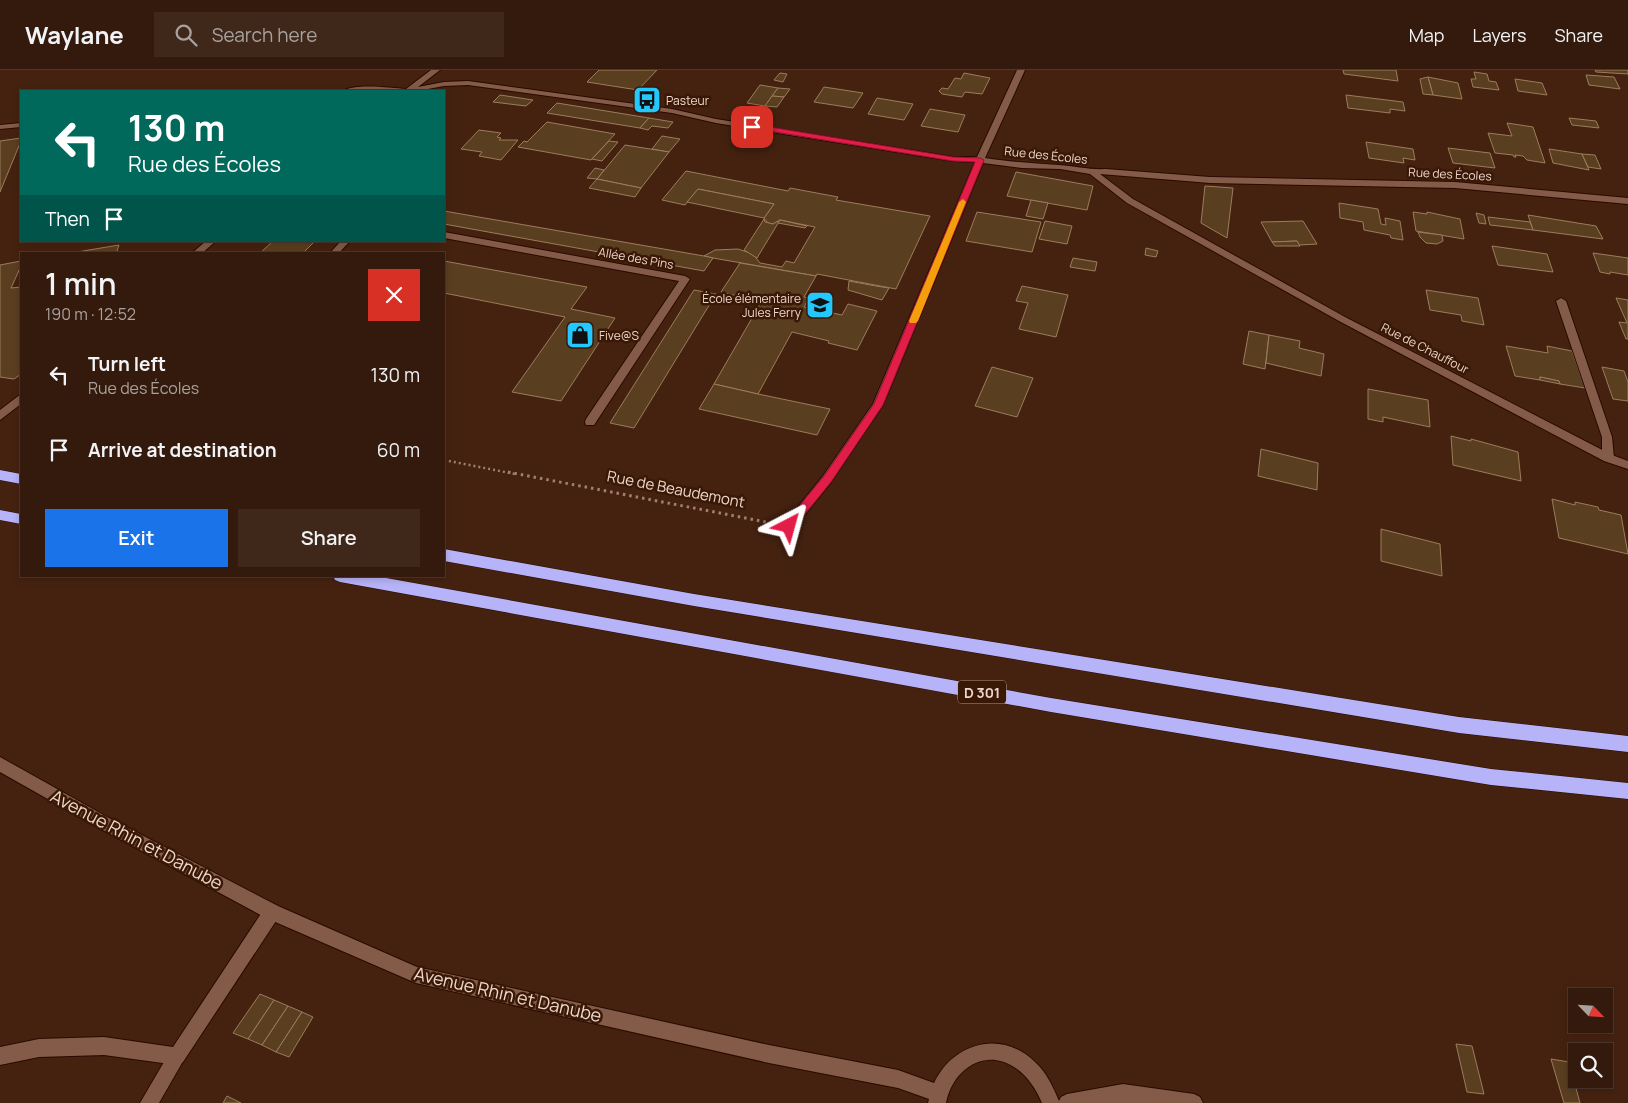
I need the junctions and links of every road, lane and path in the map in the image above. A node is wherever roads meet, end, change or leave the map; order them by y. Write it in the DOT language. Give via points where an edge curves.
graph roads {
  1 [pos="436,70"];
  2 [pos="1021,70"];
  3 [pos="360,90"];
  4 [pos="390,90"];
  5 [pos="408,90"];
  6 [pos="412,90"];
  7 [pos="20,125"];
  8 [pos="0,127"];
  9 [pos="980,160"];
  10 [pos="1092,172"];
  11 [pos="1628,201"];
  12 [pos="445,235"];
  13 [pos="211,242"];
  14 [pos="345,242"];
  15 [pos="198,252"];
  16 [pos="335,252"];
  17 [pos="1561,301"];
  18 [pos="18,401"];
  19 [pos="0,416"];
  20 [pos="590,422"];
  21 [pos="1608,458"];
  22 [pos="445,460"];
  23 [pos="1628,465"];
  24 [pos="0,476"];
  25 [pos="20,479"];
  26 [pos="0,515"];
  27 [pos="20,519"];
  28 [pos="789,526"];
  29 [pos="445,555"];
  30 [pos="346,577"];
  31 [pos="1628,744"];
  32 [pos="0,764"];
  33 [pos="1628,791"];
  34 [pos="272,912"];
  35 [pos="0,1056"];
  36 [pos="177,1056"];
  37 [pos="937,1098"];
  38 [pos="149,1103"];
  39 [pos="1051,1103"];
  40 [pos="1067,1103"];
  41 [pos="1194,1103"];
  1 -- 5 [label="street"];
  2 -- 9 [label="street"];
  3 -- 4 [label="street, Rue des Écoles"];
  6 -- 9 [label="street, Rue des Écoles" via="468,83 672,111 953,159"];
  7 -- 8 [label="street"];
  9 -- 10 [label="street, Rue des Écoles"];
  9 -- 28 [label="street" via="878,405 827,479"];
  10 -- 11 [label="street, Rue des Écoles" via="1210,180 1454,185"];
  10 -- 21 [label="street, Rue de Chauffour" via="1130,201 1342,319"];
  12 -- 20 [label="street, Allée des Pins" via="685,280"];
  13 -- 15 [label="street"];
  14 -- 16 [label="street"];
  17 -- 21 [label="street" via="1607,436"];
  18 -- 19 [label="street"];
  21 -- 23 [label="street, Rue de Chauffour"];
  22 -- 28 [label="path, Rue de Beaudemont"];
  24 -- 25 [label="highway"];
  26 -- 27 [label="highway"];
  29 -- 31 [label="highway" via="694,600 1459,725"];
  30 -- 33 [label="highway, D 301" via="1070,708 1491,777"];
  32 -- 34 [label="street, Avenue Rhin et Danube"];
  34 -- 36 [label="street"];
  34 -- 37 [label="street, Avenue Rhin et Danube" via="416,974 769,1054 898,1079"];
  35 -- 36 [label="street" via="39,1048 104,1046"];
  36 -- 38 [label="street"];
  37 -- 39 [label="street" via="946,1076 956,1063 986,1051 1019,1060 1045,1088"];
  40 -- 41 [label="street" via="1123,1093"];
}
